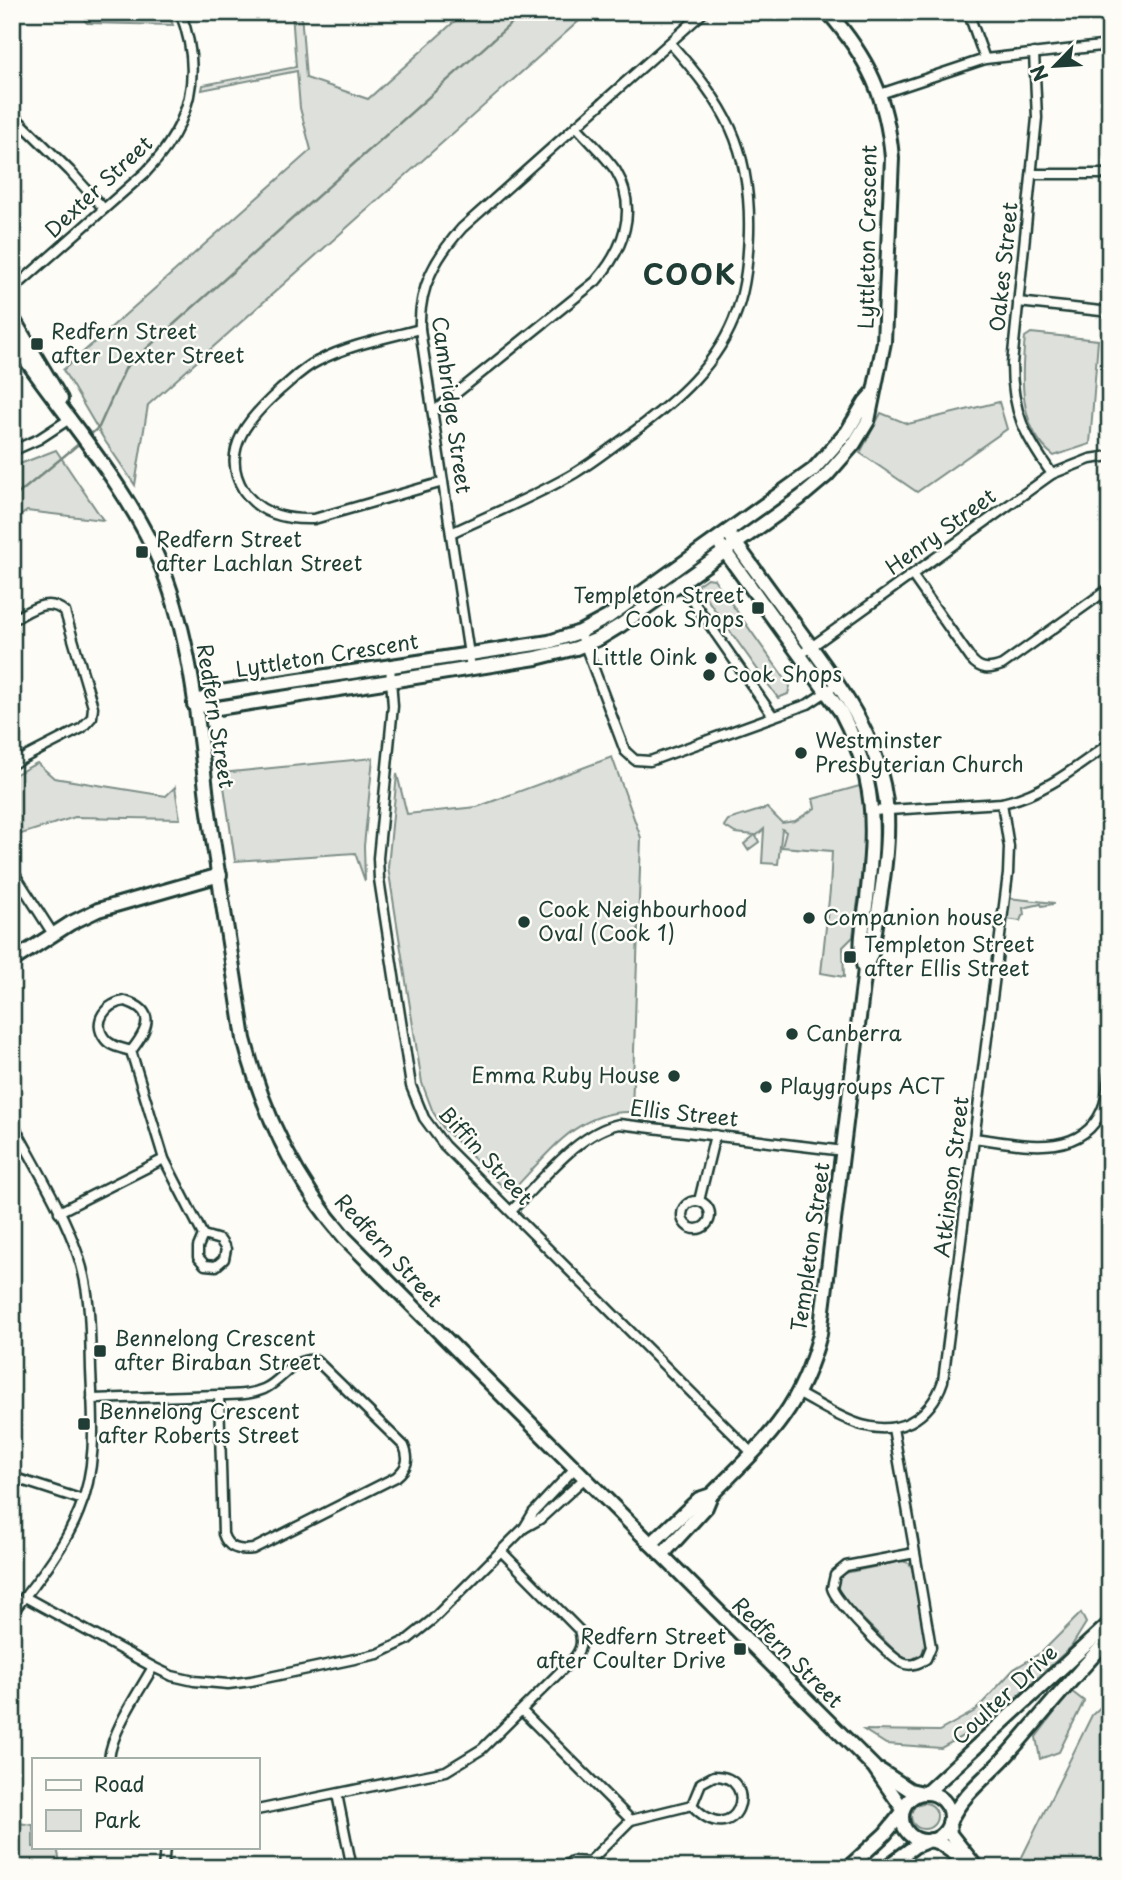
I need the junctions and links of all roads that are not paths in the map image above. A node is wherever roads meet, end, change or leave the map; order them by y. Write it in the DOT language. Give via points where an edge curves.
graph roads {
  1 [pos="180,12"];
  2 [pos="704,12"];
  3 [pos="828,12"];
  4 [pos="968,12"];
  5 [pos="670,43"];
  6 [pos="1110,45"];
  7 [pos="1034,53"];
  8 [pos="985,59"];
  9 [pos="880,94"];
  10 [pos="12,114"];
  11 [pos="576,126"];
  12 [pos="1032,174"];
  13 [pos="1110,174"];
  14 [pos="104,209"];
  15 [pos="12,290"];
  16 [pos="1018,302"];
  17 [pos="1110,312"];
  18 [pos="12,317"];
  19 [pos="420,329"];
  20 [pos="12,340"];
  21 [pos="872,394"];
  22 [pos="433,412"];
  23 [pos="71,418"];
  24 [pos="12,451"];
  25 [pos="1110,456"];
  26 [pos="1052,474"];
  27 [pos="443,482"];
  28 [pos="451,533"];
  29 [pos="723,537"];
  30 [pos="731,548"];
  31 [pos="673,573"];
  32 [pos="912,575"];
  33 [pos="681,584"];
  34 [pos="1110,588"];
  35 [pos="12,620"];
  36 [pos="580,632"];
  37 [pos="585,645"];
  38 [pos="805,651"];
  39 [pos="469,654"];
  40 [pos="390,666"];
  41 [pos="471,668"];
  42 [pos="392,681"];
  43 [pos="832,688"];
  44 [pos="194,704"];
  45 [pos="773,716"];
  46 [pos="1110,743"];
  47 [pos="12,764"];
  48 [pos="1002,803"];
  49 [pos="886,810"];
  50 [pos="873,811"];
  51 [pos="12,870"];
  52 [pos="220,875"];
  53 [pos="54,934"];
  54 [pos="12,961"];
  55 [pos="864,969"];
  56 [pos="131,1051"];
  57 [pos="1110,1068"];
  58 [pos="12,1122"];
  59 [pos="715,1135"];
  60 [pos="974,1138"];
  61 [pos="844,1151"];
  62 [pos="164,1159"];
  63 [pos="699,1201"];
  64 [pos="59,1212"];
  65 [pos="511,1212"];
  66 [pos="203,1235"];
  67 [pos="799,1394"];
  68 [pos="219,1395"];
  69 [pos="92,1399"];
  70 [pos="893,1428"];
  71 [pos="752,1454"];
  72 [pos="575,1468"];
  73 [pos="12,1477"];
  74 [pos="585,1478"];
  75 [pos="711,1495"];
  76 [pos="83,1500"];
  77 [pos="524,1528"];
  78 [pos="651,1544"];
  79 [pos="501,1551"];
  80 [pos="915,1553"];
  81 [pos="662,1555"];
  82 [pos="24,1597"];
  83 [pos="12,1613"];
  84 [pos="1110,1623"];
  85 [pos="1110,1638"];
  86 [pos="153,1667"];
  87 [pos="522,1711"];
  88 [pos="109,1758"];
  89 [pos="874,1767"];
  90 [pos="925,1793"];
  91 [pos="337,1794"];
  92 [pos="692,1805"];
  93 [pos="259,1810"];
  94 [pos="903,1811"];
  95 [pos="631,1820"];
  96 [pos="949,1822"];
  97 [pos="929,1840"];
  98 [pos="165,1848"];
  99 [pos="590,1865"];
  100 [pos="163,1868"];
  101 [pos="352,1868"];
  102 [pos="564,1868"];
  103 [pos="848,1868"];
  104 [pos="885,1868"];
  105 [pos="975,1868"];
  1 -- 14 [label="street, Dexter Street" via="192,68 184,114 160,157"];
  2 -- 5 [label="street, Cambridge Street"];
  3 -- 9 [label="street, Lyttleton Crescent" via="863,57"];
  4 -- 8 [label="street"];
  5 -- 11 [label="street, Cambridge Street"];
  5 -- 28 [label="street" via="715,96 740,148 747,176 748,262 737,313 711,361 661,412 576,472"];
  6 -- 7 [label="street"];
  7 -- 8 [label="street"];
  7 -- 12 [label="street, Oakes Street" via="1038,101"];
  8 -- 9 [label="street"];
  9 -- 21 [label="street, Lyttleton Crescent" via="890,132 892,171 884,342"];
  10 -- 14 [label="street"];
  11 -- 19 [label="street, Cambridge Street" via="447,244 427,281"];
  11 -- 22 [label="street" via="612,166 624,188 627,223 614,257 596,281"];
  12 -- 13 [label="street"];
  12 -- 16 [label="street, Oakes Street"];
  14 -- 15 [label="street, Dexter Street"];
  16 -- 17 [label="street"];
  16 -- 26 [label="street, Oakes Street" via="1013,398 1028,440"];
  18 -- 23 [label="street, Redfern Street"];
  19 -- 22 [label="street, Cambridge Street"];
  19 -- 27 [label="street" via="333,354 300,372 245,425 235,463 248,497 273,514 297,520"];
  20 -- 23 [label="street, Redfern Street"];
  21 -- 29 [label="street, Lyttleton Crescent" via="847,432 813,470"];
  21 -- 30 [label="street, Lyttleton Crescent" via="868,421 837,465"];
  22 -- 27 [label="street, Cambridge Street"];
  23 -- 24 [label="street"];
  23 -- 44 [label="street, Redfern Street" via="141,524 162,568 183,635"];
  25 -- 26 [label="street, Henry Street"];
  26 -- 32 [label="street, Henry Street"];
  27 -- 28 [label="street, Cambridge Street"];
  28 -- 39 [label="street, Cambridge Street"];
  29 -- 30 [label="street, Templeton Street"];
  29 -- 31 [label="street, Lyttleton Crescent"];
  30 -- 33 [label="street, Lyttleton Crescent"];
  30 -- 38 [label="street, Templeton Street"];
  31 -- 33 [label="street"];
  31 -- 36 [label="street, Lyttleton Crescent"];
  32 -- 34 [label="street" via="971,659 985,668 1002,665"];
  32 -- 38 [label="street, Henry Street"];
  33 -- 37 [label="street, Lyttleton Crescent"];
  33 -- 45 [label="street"];
  35 -- 47 [label="street" via="47,604 65,612 93,707 92,717 82,728"];
  36 -- 37 [label="street"];
  36 -- 39 [label="street, Lyttleton Crescent" via="549,642"];
  37 -- 41 [label="street, Lyttleton Crescent"];
  37 -- 45 [label="street" via="625,751 635,760 650,761"];
  38 -- 43 [label="street, Templeton Street"];
  39 -- 40 [label="street, Lyttleton Crescent"];
  39 -- 41 [label="street, Cambridge Street"];
  40 -- 42 [label="street, Biffin Street"];
  40 -- 44 [label="street, Lyttleton Crescent" via="214,693"];
  41 -- 42 [label="street, Lyttleton Crescent"];
  42 -- 44 [label="street, Lyttleton Crescent" via="218,708"];
  42 -- 65 [label="street, Biffin Street" via="379,879 415,1097 437,1136"];
  43 -- 45 [label="street" via="808,704"];
  43 -- 49 [label="street, Templeton Street" via="862,722 882,779"];
  43 -- 50 [label="street, Templeton Street" via="865,766"];
  44 -- 52 [label="street, Redfern Street"];
  46 -- 48 [label="street" via="1039,792"];
  48 -- 49 [label="street"];
  48 -- 60 [label="street, Atkinson Street" via="1008,874"];
  49 -- 50 [label="street"];
  49 -- 55 [label="street, Templeton Street" via="872,952"];
  50 -- 55 [label="street, Templeton Street" via="861,949"];
  51 -- 53 [label="street"];
  52 -- 53 [label="street" via="98,909"];
  52 -- 72 [label="street, Redfern Street" via="244,1039 255,1082 305,1187 345,1238"];
  53 -- 54 [label="street"];
  55 -- 61 [label="street, Templeton Street"];
  56 -- 56 [label="street" via="112,1045 101,1031 103,1014 116,1002 134,1004 145,1016 146,1031"];
  56 -- 62 [label="street"];
  57 -- 60 [label="street" via="1102,1111 1090,1128 1072,1140 1036,1146"];
  58 -- 64 [label="street"];
  59 -- 61 [label="street, Ellis Street"];
  59 -- 63 [label="street"];
  59 -- 65 [label="street, Ellis Street" via="632,1124 605,1127 580,1142"];
  60 -- 70 [label="street, Atkinson Street" via="943,1381 926,1411"];
  61 -- 67 [label="street, Templeton Street" via="820,1334"];
  62 -- 64 [label="street"];
  62 -- 66 [label="street"];
  64 -- 69 [label="street" via="85,1278"];
  65 -- 71 [label="street, Biffin Street"];
  67 -- 70 [label="street" via="858,1425"];
  67 -- 71 [label="street, Templeton Street"];
  68 -- 68 [label="street" via="253,1393 299,1362 316,1360 404,1446 406,1466 396,1477 253,1549 237,1549 223,1534"];
  68 -- 69 [label="street"];
  69 -- 76 [label="street" via="92,1457"];
  70 -- 80 [label="street"];
  71 -- 75 [label="street, Templeton Street"];
  72 -- 74 [label="street, Redfern Street"];
  72 -- 77 [label="street"];
  73 -- 76 [label="street"];
  74 -- 77 [label="street" via="540,1520"];
  74 -- 78 [label="street, Redfern Street"];
  75 -- 78 [label="street, Templeton Street" via="699,1499"];
  75 -- 81 [label="street, Templeton Street" via="706,1507"];
  76 -- 82 [label="street" via="58,1553"];
  77 -- 79 [label="street"];
  78 -- 81 [label="street, Redfern Street"];
  79 -- 86 [label="street" via="416,1634 378,1654 228,1684 194,1681"];
  79 -- 87 [label="street" via="572,1622 582,1640 576,1656"];
  80 -- 80 [label="street" via="932,1647 926,1659 907,1665 895,1659 841,1604 832,1581 846,1566"];
  81 -- 89 [label="street, Redfern Street"];
  82 -- 83 [label="street"];
  82 -- 86 [label="street"];
  84 -- 90 [label="street, Coulter Drive"];
  85 -- 96 [label="street, Coulter Drive" via="956,1808"];
  86 -- 88 [label="street"];
  87 -- 91 [label="street" via="482,1749 446,1771"];
  87 -- 95 [label="street"];
  89 -- 90 [label="street, Redfern Street" via="911,1790"];
  89 -- 94 [label="street, Redfern Street"];
  90 -- 94 [label="street" via="911,1798"];
  90 -- 96 [label="street" via="941,1798 950,1812"];
  91 -- 93 [label="street"];
  91 -- 101 [label="street"];
  92 -- 92 [label="street" via="701,1783 714,1776 735,1783 741,1797 738,1812 726,1821 704,1817"];
  92 -- 95 [label="street"];
  94 -- 97 [label="street" via="912,1836"];
  94 -- 103 [label="street"];
  95 -- 99 [label="street"];
  96 -- 97 [label="street" via="943,1834"];
  96 -- 105 [label="street" via="950,1834"];
  97 -- 104 [label="street"];
  97 -- 105 [label="street" via="941,1843"];
  98 -- 100 [label="street"];
  99 -- 102 [label="street" via="572,1861"];
}
